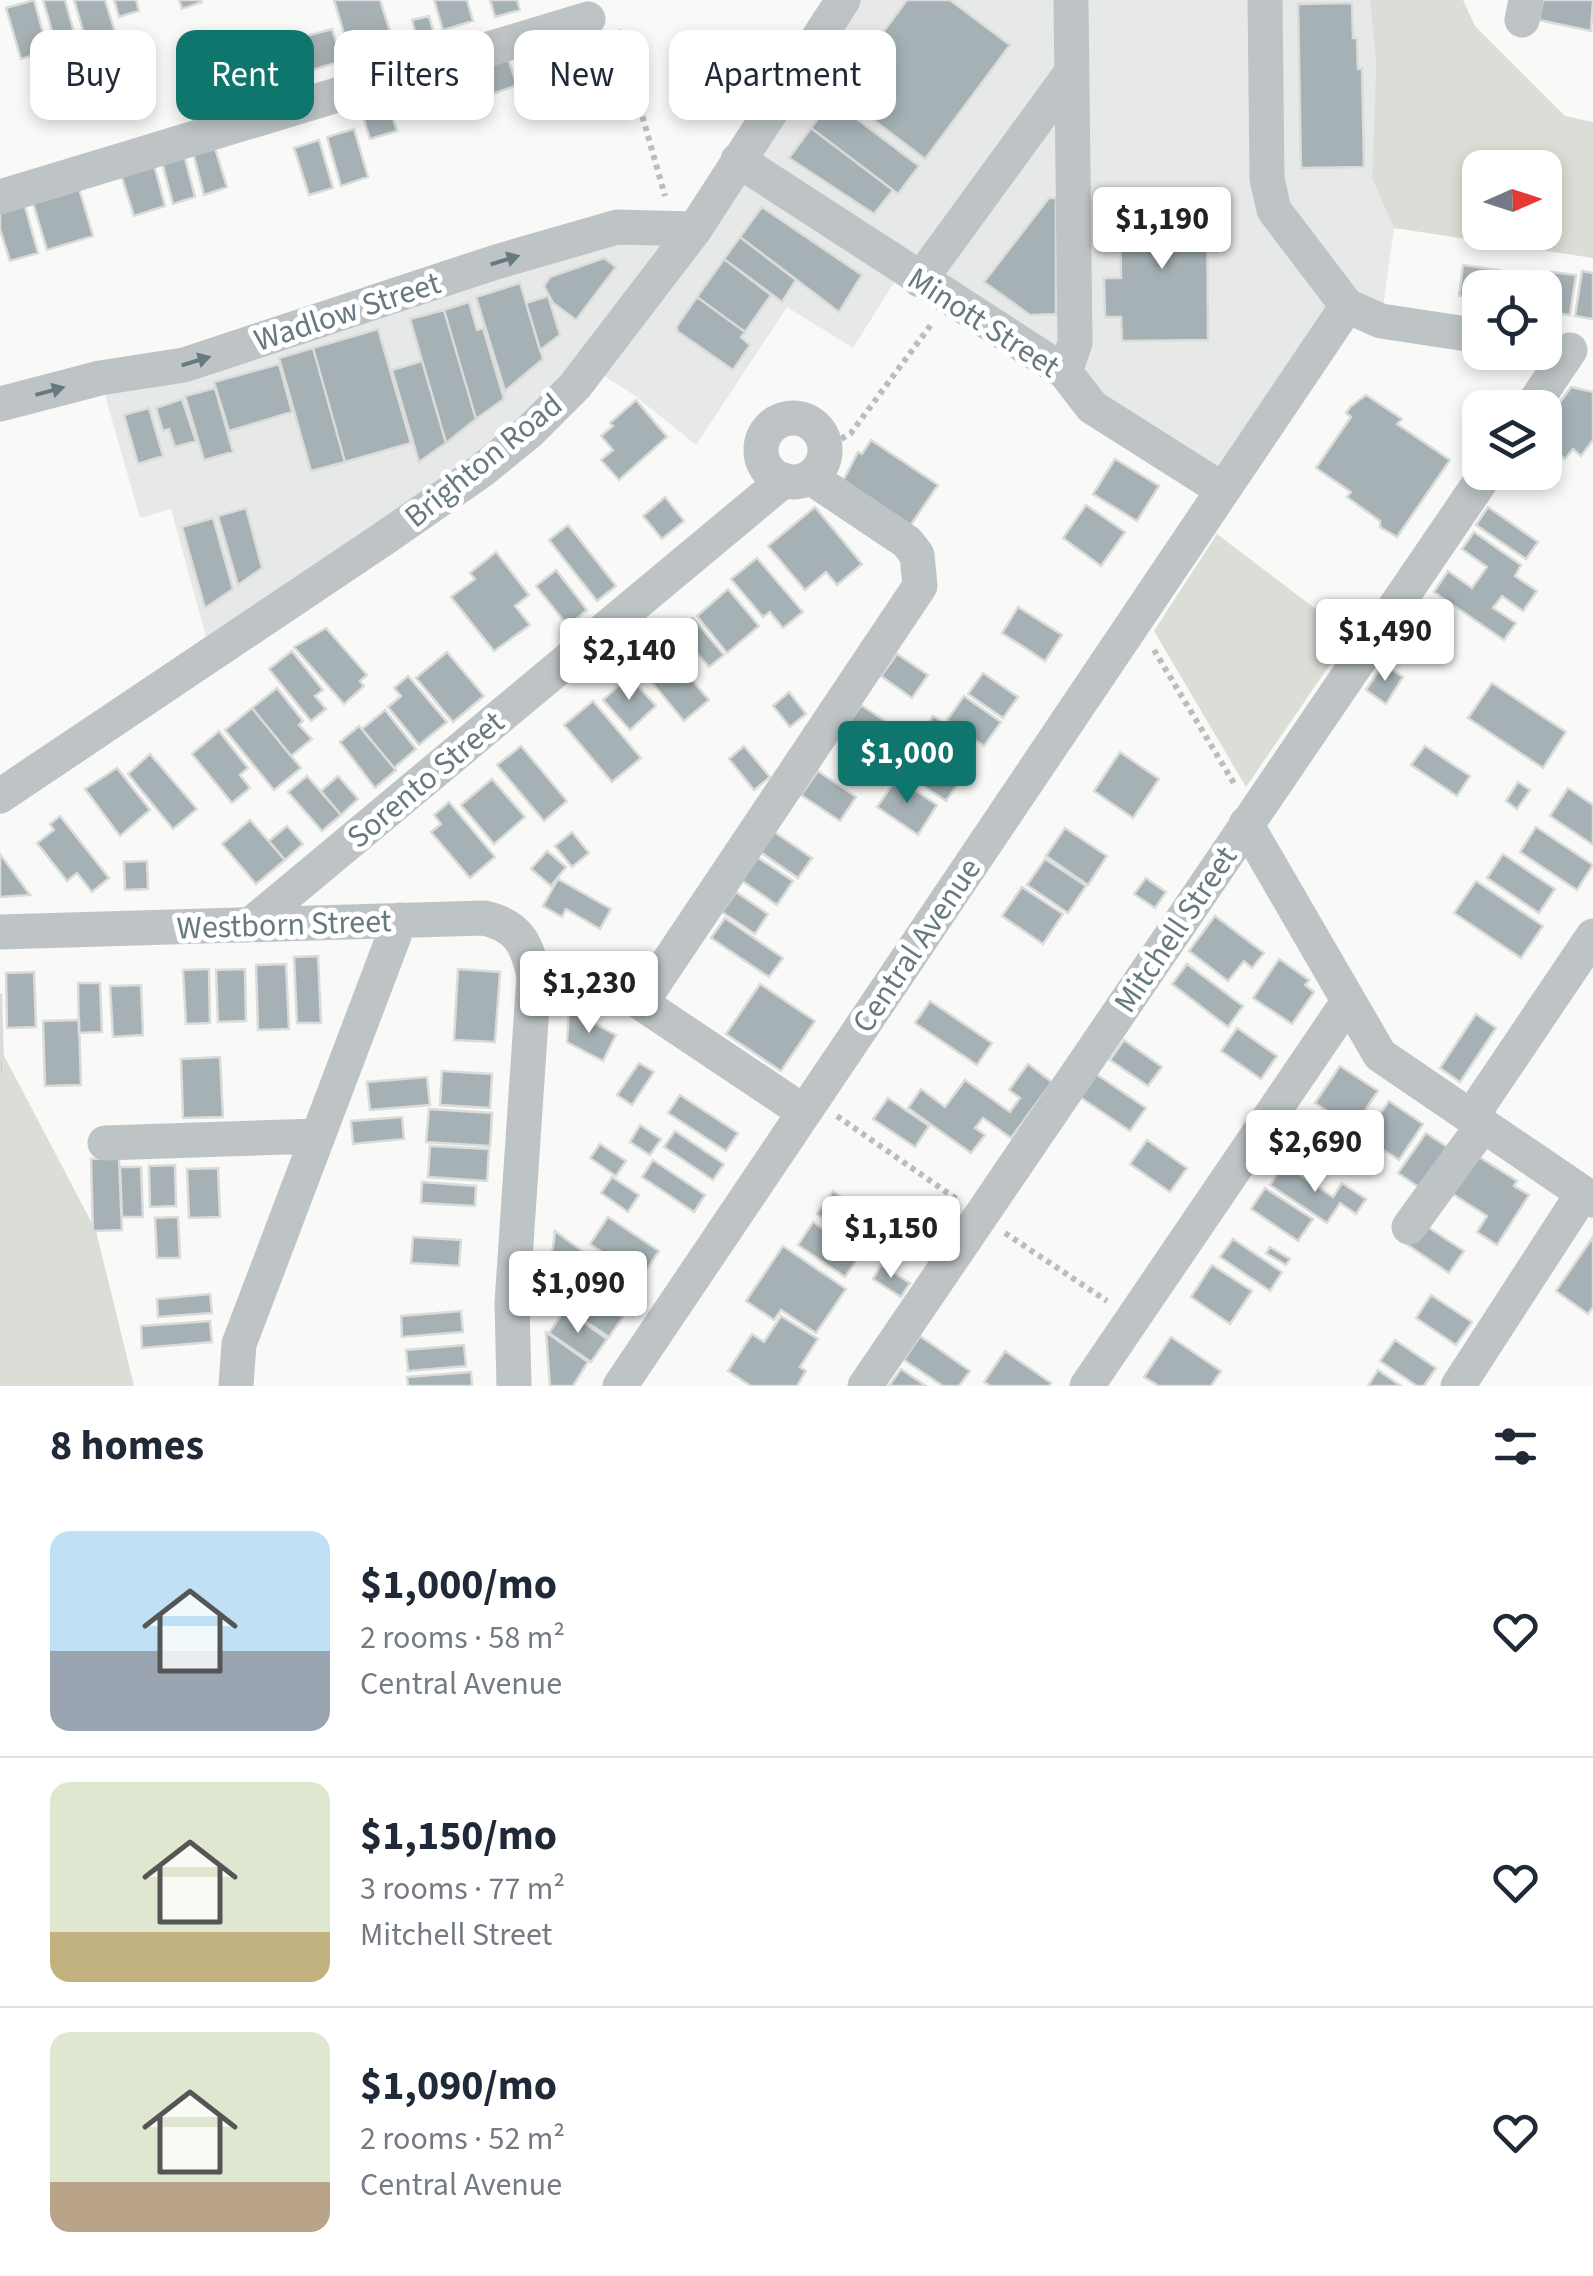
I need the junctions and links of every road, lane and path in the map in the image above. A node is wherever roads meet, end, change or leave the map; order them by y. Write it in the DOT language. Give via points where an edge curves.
graph roads {
  1 [pos="844,0"];
  2 [pos="1070,0"];
  3 [pos="1265,0"];
  4 [pos="602,19"];
  5 [pos="1072,73"];
  6 [pos="738,160"];
  7 [pos="0,197"];
  8 [pos="694,229"];
  9 [pos="935,289"];
  10 [pos="1346,306"];
  11 [pos="1462,333"];
  12 [pos="1570,350"];
  13 [pos="1065,372"];
  14 [pos="1543,390"];
  15 [pos="0,404"];
  16 [pos="806,469"];
  17 [pos="1223,490"];
  18 [pos="1475,490"];
  19 [pos="1166,670"];
  20 [pos="0,796"];
  21 [pos="1250,820"];
  22 [pos="400,920"];
  23 [pos="250,925"];
  24 [pos="0,932"];
  25 [pos="1593,937"];
  26 [pos="529,960"];
  27 [pos="1348,1002"];
  28 [pos="642,1003"];
  29 [pos="808,1105"];
  30 [pos="1477,1121"];
  31 [pos="318,1136"];
  32 [pos="105,1143"];
  33 [pos="1588,1196"];
  34 [pos="979,1215"];
  35 [pos="1410,1227"];
  36 [pos="1133,1318"];
  37 [pos="236,1386"];
  38 [pos="514,1386"];
  39 [pos="620,1386"];
  40 [pos="866,1386"];
  41 [pos="1087,1386"];
  42 [pos="1458,1386"];
  1 -- 6 [label="street, Brighton Road"];
  2 -- 5 [label="street"];
  3 -- 10 [label="street" via="1268,196"];
  4 -- 7 [label="street"];
  4 -- 8 [label="path" via="662,192"];
  5 -- 9 [label="street"];
  5 -- 13 [label="street" via="1074,343"];
  6 -- 8 [label="street, Brighton Road"];
  6 -- 9 [label="street, Minott Street"];
  15 -- 8 [label="street, Wadlow Street, one-way" via="184,365 618,226"];
  8 -- 20 [label="street, Brighton Road" via="575,386 529,432 386,537"];
  9 -- 13 [label="street, Minott Street"];
  9 -- 16 [label="path" via="851,433"];
  10 -- 11 [label="street" via="1381,320"];
  10 -- 17 [label="street, Central Avenue"];
  12 -- 14 [label="street"];
  13 -- 17 [label="street, Minott Street" via="1092,407"];
  16 -- 23 [label="street, Sorento Street"];
  16 -- 28 [label="street" via="908,542 917,555 920,586"];
  17 -- 29 [label="street, Central Avenue"];
  18 -- 21 [label="street, Mitchell Street"];
  19 -- 21 [label="path"];
  21 -- 27 [label="street"];
  21 -- 34 [label="street, Mitchell Street"];
  22 -- 23 [label="street, Westborn Street"];
  22 -- 26 [label="street, Westborn Street" via="504,922 519,934"];
  22 -- 31 [label="street"];
  23 -- 24 [label="street, Westborn Street"];
  25 -- 30 [label="street"];
  26 -- 28 [label="path"];
  26 -- 38 [label="street"];
  27 -- 30 [label="street" via="1380,1055"];
  27 -- 36 [label="street"];
  28 -- 29 [label="street"];
  29 -- 34 [label="path"];
  29 -- 39 [label="street, Central Avenue"];
  30 -- 33 [label="street"];
  30 -- 35 [label="street"];
  31 -- 32 [label="street"];
  31 -- 37 [label="street" via="239,1344"];
  33 -- 42 [label="street"];
  34 -- 36 [label="path"];
  34 -- 40 [label="street, Mitchell Street"];
  36 -- 41 [label="street"];
}
